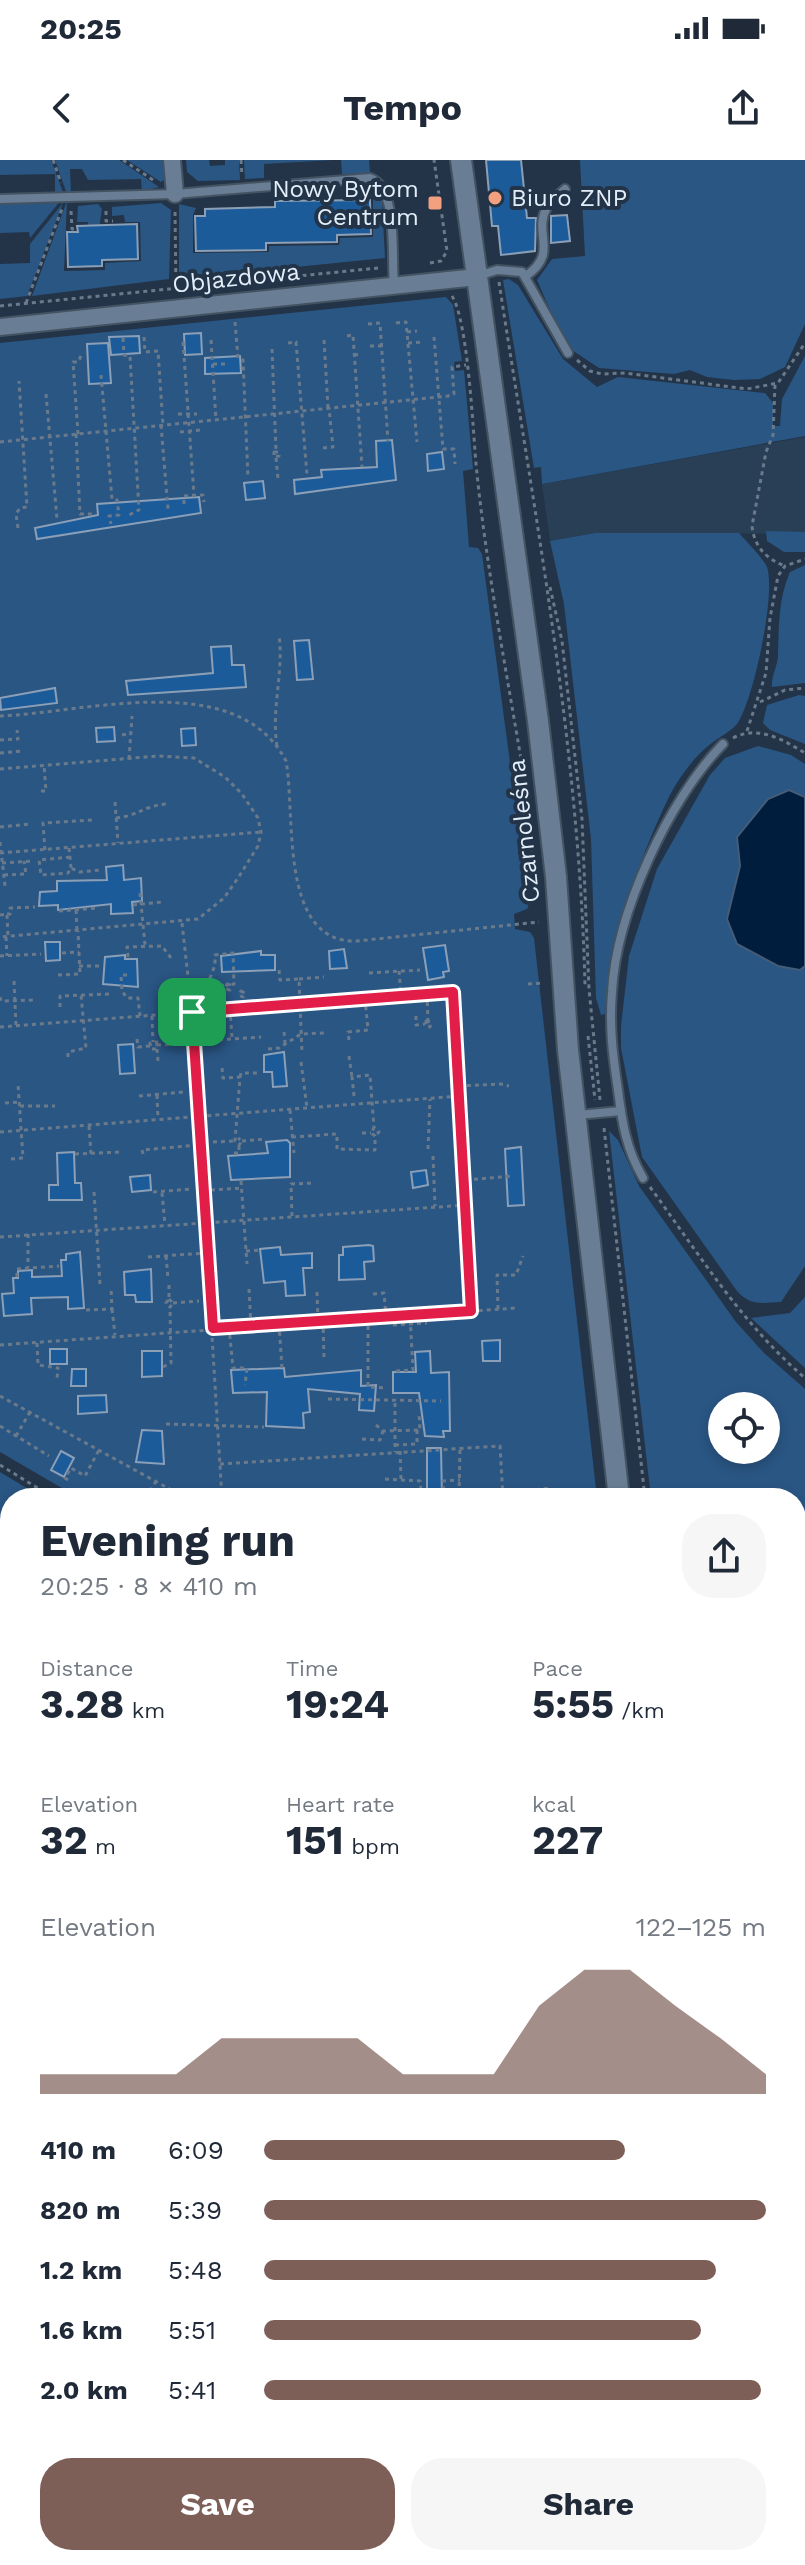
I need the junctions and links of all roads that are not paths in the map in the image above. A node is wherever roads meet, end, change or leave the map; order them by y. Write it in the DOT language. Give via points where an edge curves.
graph roads {
  1 [pos="172,160"];
  2 [pos="461,160"];
  3 [pos="565,189"];
  4 [pos="175,194"];
  5 [pos="0,199"];
  6 [pos="526,276"];
  7 [pos="477,277"];
  8 [pos="394,285"];
  9 [pos="0,327"];
  10 [pos="568,353"];
  11 [pos="723,744"];
  12 [pos="621,1111"];
  13 [pos="575,1115"];
  14 [pos="643,1178"];
  15 [pos="618,1488"];
  1 -- 4 [label="street"];
  2 -- 7 [label="street, Czarnoleśna"];
  3 -- 6 [label="lane" via="544,213 545,256"];
  4 -- 5 [label="lane"];
  4 -- 8 [label="lane" via="376,180 389,201"];
  6 -- 7 [label="lane" via="497,270"];
  6 -- 10 [label="lane"];
  7 -- 8 [label="street, Objazdowa"];
  7 -- 13 [label="street, Czarnoleśna" via="518,565 559,920"];
  8 -- 9 [label="street, Objazdowa"];
  11 -- 12 [label="lane" via="675,806 638,888 621,942 610,1037"];
  12 -- 13 [label="lane"];
  12 -- 14 [label="lane" via="630,1156"];
  13 -- 15 [label="street, Czarnoleśna"];
}
